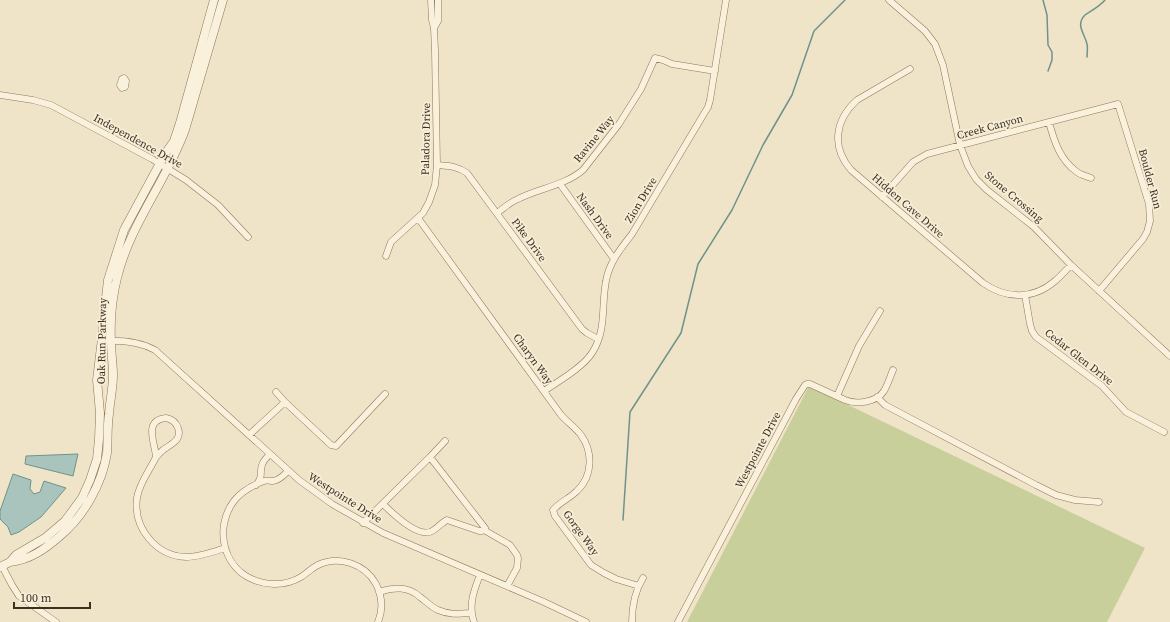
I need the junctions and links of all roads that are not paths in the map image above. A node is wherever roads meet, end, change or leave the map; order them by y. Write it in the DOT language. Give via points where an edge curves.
graph roads {
  1 [pos="214,0"];
  2 [pos="223,0"];
  3 [pos="431,0"];
  4 [pos="438,0"];
  5 [pos="726,0"];
  6 [pos="889,0"];
  7 [pos="434,28"];
  8 [pos="910,69"];
  9 [pos="715,71"];
  10 [pos="0,95"];
  11 [pos="1118,104"];
  12 [pos="1049,122"];
  13 [pos="960,145"];
  14 [pos="437,165"];
  15 [pos="164,166"];
  16 [pos="1091,178"];
  17 [pos="560,184"];
  18 [pos="882,196"];
  19 [pos="497,213"];
  20 [pos="418,218"];
  21 [pos="248,237"];
  22 [pos="386,256"];
  23 [pos="614,259"];
  24 [pos="1071,265"];
  25 [pos="1099,291"];
  26 [pos="1025,295"];
  27 [pos="880,311"];
  28 [pos="598,339"];
  29 [pos="111,340"];
  30 [pos="102,341"];
  31 [pos="1170,356"];
  32 [pos="893,370"];
  33 [pos="544,391"];
  34 [pos="276,392"];
  35 [pos="385,394"];
  36 [pos="837,396"];
  37 [pos="877,397"];
  38 [pos="285,402"];
  39 [pos="1164,432"];
  40 [pos="249,435"];
  41 [pos="445,441"];
  42 [pos="270,454"];
  43 [pos="156,457"];
  44 [pos="430,458"];
  45 [pos="288,471"];
  46 [pos="262,474"];
  47 [pos="269,480"];
  48 [pos="256,485"];
  49 [pos="1099,502"];
  50 [pos="383,504"];
  51 [pos="553,510"];
  52 [pos="363,523"];
  53 [pos="484,530"];
  54 [pos="225,548"];
  55 [pos="10,562"];
  56 [pos="1,567"];
  57 [pos="480,575"];
  58 [pos="643,578"];
  59 [pos="507,586"];
  60 [pos="639,586"];
  61 [pos="379,592"];
  62 [pos="471,613"];
  63 [pos="56,622"];
  64 [pos="378,622"];
  65 [pos="474,622"];
  66 [pos="586,622"];
  67 [pos="632,622"];
  68 [pos="678,622"];
  1 -- 15 [label="street, Oak Run Parkway" via="180,123"];
  2 -- 15 [label="street, Oak Run Parkway" via="185,130 174,156"];
  3 -- 7 [label="street, Paladora Drive"];
  4 -- 7 [label="street, Paladora Drive" via="438,21"];
  5 -- 9 [label="street, Zion Drive"];
  6 -- 13 [label="street, Stone Crossing" via="925,31 935,44 943,65"];
  7 -- 14 [label="street, Paladora Drive"];
  8 -- 18 [label="street, Hidden Cave Drive" via="857,100 850,106 838,130 840,153 845,164"];
  9 -- 17 [label="street, Ravine Way" via="672,64 655,58 641,90 619,124 583,170"];
  9 -- 23 [label="street, Zion Drive" via="708,107 632,234"];
  10 -- 15 [label="street, Independence Drive" via="51,105"];
  11 -- 12 [label="street, Creek Canyon"];
  11 -- 25 [label="street, Boulder Run" via="1149,204 1150,221 1140,244"];
  12 -- 13 [label="street, Creek Canyon"];
  12 -- 16 [label="street" via="1054,141 1067,164 1078,173"];
  13 -- 18 [label="street, Creek Canyon" via="919,158"];
  13 -- 24 [label="street, Stone Crossing" via="973,173 987,190 1034,227"];
  14 -- 19 [label="street, Pike Drive" via="460,168 467,173"];
  14 -- 20 [label="street, Paladora Drive" via="433,194"];
  15 -- 21 [label="street, Independence Drive" via="218,204"];
  15 -- 29 [label="street, Oak Run Parkway" via="122,260 114,293"];
  15 -- 30 [label="street, Oak Run Parkway" via="124,230 106,293"];
  17 -- 19 [label="street, Ravine Way" via="517,199"];
  17 -- 23 [label="street, Nash Drive"];
  18 -- 26 [label="street, Hidden Cave Drive" via="992,290"];
  19 -- 28 [label="street, Pike Drive" via="582,329"];
  20 -- 22 [label="street, Paladora Drive" via="391,242"];
  20 -- 33 [label="street, Charyn Way"];
  23 -- 28 [label="street, Zion Drive" via="606,282 604,311"];
  24 -- 25 [label="street, Stone Crossing"];
  24 -- 26 [label="street, Hidden Cave Drive" via="1056,281"];
  25 -- 31 [label="street, Stone Crossing"];
  26 -- 39 [label="street, Cedar Glen Drive" via="1030,324 1036,337 1102,386 1126,412"];
  27 -- 36 [label="street" via="859,346"];
  28 -- 33 [label="street, Zion Drive" via="590,356"];
  29 -- 30 [label="street, Westpointe Drive"];
  29 -- 40 [label="street, Westpointe Drive" via="136,342 155,350"];
  29 -- 55 [label="street, Oak Run Parkway" via="113,374 107,449 93,494 81,514 52,543 30,557"];
  30 -- 55 [label="street, Oak Run Parkway" via="97,380 99,439 94,470 87,489 65,521 45,538 16,555"];
  32 -- 37 [label="street" via="884,391"];
  33 -- 51 [label="street, Charyn Way" via="561,415 583,438 590,460 588,474 581,486"];
  34 -- 38 [label="street"];
  35 -- 38 [label="street" via="336,446 331,445"];
  36 -- 37 [label="street, Westpointe Drive" via="849,402"];
  36 -- 68 [label="street, Westpointe Drive" via="810,384 806,384 802,389"];
  37 -- 49 [label="street" via="885,405 1056,495"];
  38 -- 40 [label="street"];
  40 -- 42 [label="street, Westpointe Drive"];
  41 -- 44 [label="street"];
  42 -- 45 [label="street, Westpointe Drive"];
  42 -- 46 [label="street" via="262,464"];
  43 -- 43 [label="street" via="175,442 179,433 178,426 166,418 156,422 152,428"];
  43 -- 54 [label="street" via="142,482 137,498 137,516 147,537 162,550 182,556 196,556"];
  44 -- 50 [label="street"];
  44 -- 53 [label="street"];
  45 -- 47 [label="street" via="278,479"];
  45 -- 52 [label="street, Westpointe Drive"];
  46 -- 47 [label="street"];
  46 -- 48 [label="street"];
  47 -- 48 [label="street"];
  48 -- 54 [label="street" via="235,500 228,511 223,529"];
  50 -- 52 [label="street"];
  50 -- 53 [label="street" via="403,523 425,532 432,531 448,520 479,531"];
  51 -- 60 [label="street, Gorge Way" via="591,565 616,579"];
  52 -- 57 [label="street, Westpointe Drive"];
  53 -- 59 [label="street" via="510,545 517,555 517,568"];
  54 -- 61 [label="street" via="238,570 250,579 263,583 284,584 297,580 318,565 340,561 354,564 365,571"];
  55 -- 56 [label="street, Oak Run Parkway"];
  56 -- 63 [label="street" via="19,596"];
  57 -- 59 [label="street, Westpointe Drive"];
  57 -- 62 [label="street" via="472,599"];
  58 -- 60 [label="street"];
  59 -- 66 [label="street, Westpointe Drive"];
  60 -- 67 [label="street"];
  61 -- 62 [label="street" via="405,588 443,612"];
  61 -- 64 [label="street" via="381,610"];
  62 -- 65 [label="street"];
}
